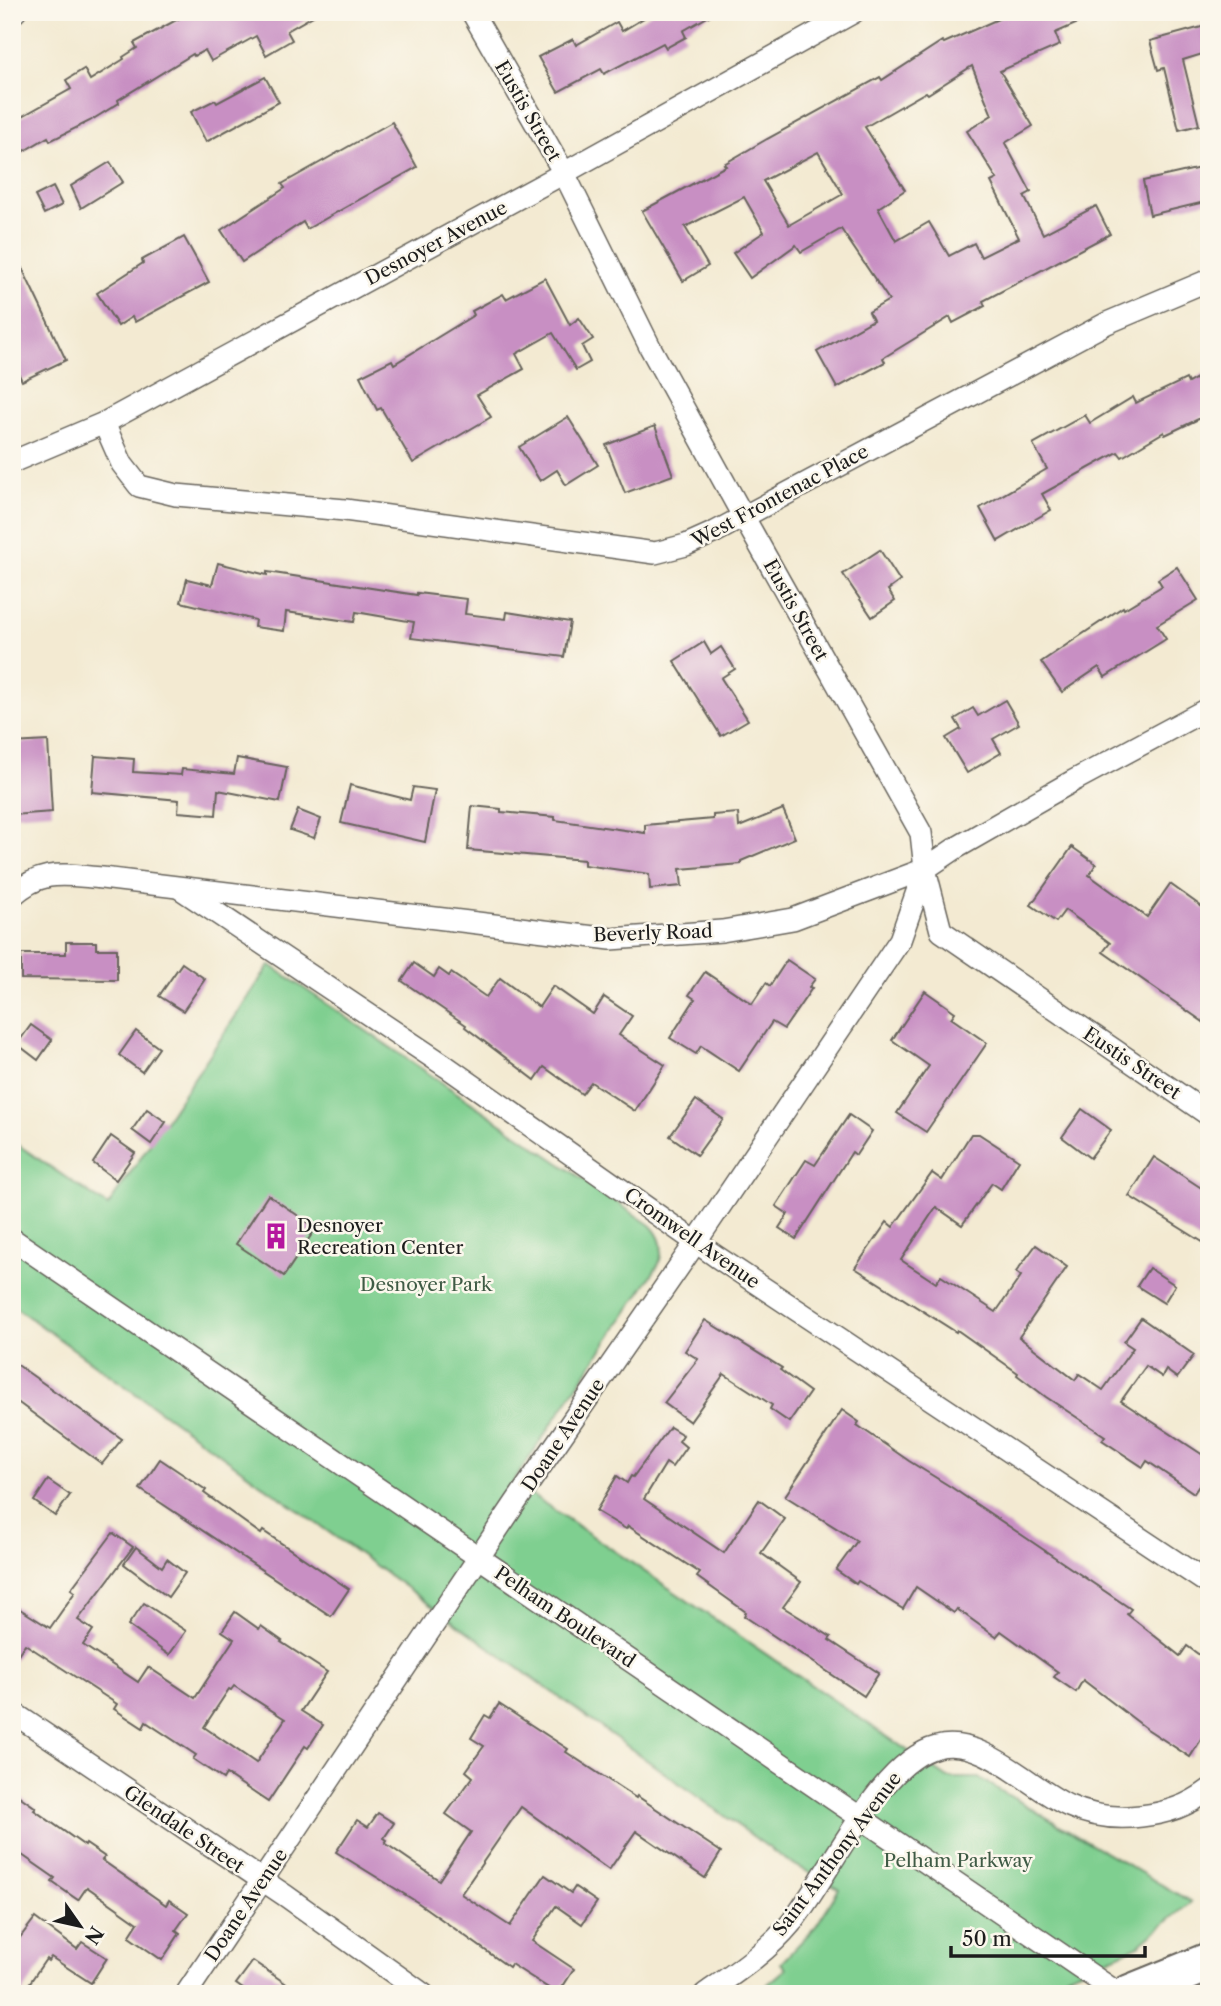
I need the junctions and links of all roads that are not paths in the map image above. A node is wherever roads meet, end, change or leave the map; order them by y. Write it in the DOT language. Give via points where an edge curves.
graph roads {
  1 [pos="472,12"];
  2 [pos="854,12"];
  3 [pos="564,173"];
  4 [pos="1209,280"];
  5 [pos="104,423"];
  6 [pos="12,462"];
  7 [pos="743,516"];
  8 [pos="1209,708"];
  9 [pos="925,869"];
  10 [pos="178,887"];
  11 [pos="12,896"];
  12 [pos="1209,1115"];
  13 [pos="12,1239"];
  14 [pos="696,1242"];
  15 [pos="479,1559"];
  16 [pos="1209,1584"];
  17 [pos="12,1712"];
  18 [pos="1209,1790"];
  19 [pos="861,1816"];
  20 [pos="262,1881"];
  21 [pos="1209,1962"];
  22 [pos="186,1994"];
  23 [pos="423,1994"];
  24 [pos="705,1994"];
  25 [pos="1119,1994"];
  26 [pos="1130,1994"];
  1 -- 3 [label="street, Eustis Street"];
  2 -- 3 [label="street, Desnoyer Avenue"];
  3 -- 5 [label="street, Desnoyer Avenue"];
  3 -- 7 [label="street, Eustis Street" via="650,347"];
  4 -- 7 [label="street, West Frontenac Place" via="1107,323"];
  5 -- 6 [label="street, Desnoyer Avenue"];
  5 -- 7 [label="street, West Frontenac Place" via="122,464 139,486 176,495 345,510 655,552 686,545"];
  7 -- 9 [label="street, Eustis Street" via="921,833"];
  8 -- 9 [label="street, Beverly Road" via="1073,781"];
  9 -- 10 [label="street, Beverly Road" via="793,919 722,931 611,939"];
  9 -- 12 [label="street, Eustis Street" via="941,931"];
  9 -- 14 [label="street, Doane Avenue" via="900,940"];
  10 -- 11 [label="street, Beverly Road" via="52,874 25,884"];
  10 -- 14 [label="street, Cromwell Avenue" via="447,1067"];
  13 -- 15 [label="street, Pelham Boulevard"];
  14 -- 15 [label="street, Doane Avenue"];
  14 -- 16 [label="street, Cromwell Avenue"];
  15 -- 19 [label="street, Pelham Boulevard"];
  15 -- 20 [label="street, Doane Avenue"];
  17 -- 20 [label="street, Glendale Street"];
  18 -- 19 [label="street, Saint Anthony Avenue" via="1162,1814 1101,1816 1056,1800 988,1755 964,1747 939,1746 903,1765"];
  19 -- 24 [label="street, Saint Anthony Avenue" via="790,1924"];
  19 -- 25 [label="street, Pelham Boulevard"];
  20 -- 22 [label="street, Doane Avenue"];
  20 -- 23 [label="street, Glendale Street"];
  21 -- 26 [label="highway"];
}
